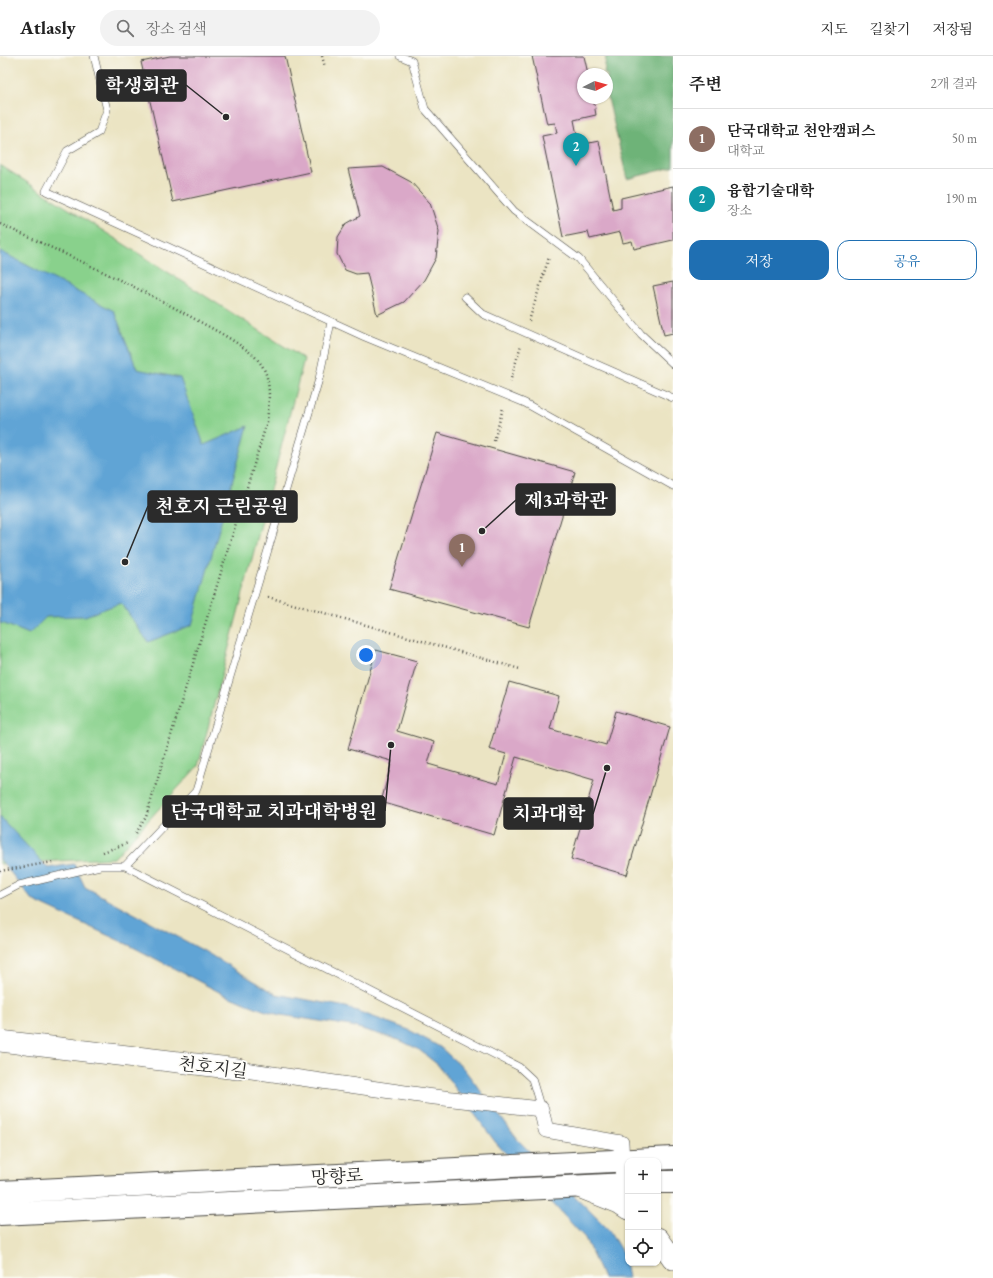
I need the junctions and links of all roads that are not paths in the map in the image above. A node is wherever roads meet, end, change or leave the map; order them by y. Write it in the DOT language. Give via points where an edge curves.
graph roads {
  1 [pos="94,56"];
  2 [pos="400,56"];
  3 [pos="465,297"];
  4 [pos="331,322"];
  5 [pos="673,364"];
  6 [pos="673,398"];
  7 [pos="673,486"];
  8 [pos="125,866"];
  9 [pos="0,894"];
  10 [pos="0,1041"];
  11 [pos="238,1070"];
  12 [pos="541,1109"];
  13 [pos="673,1158"];
  14 [pos="622,1161"];
  15 [pos="625,1178"];
  16 [pos="661,1182"];
  17 [pos="673,1182"];
  18 [pos="625,1184"];
  19 [pos="588,1189"];
  20 [pos="0,1192"];
  21 [pos="625,1207"];
  22 [pos="0,1214"];
  23 [pos="661,1242"];
  24 [pos="673,1259"];
  1 -- 4 [label="lane" via="107,110 100,132 67,151 46,191"];
  2 -- 5 [label="lane" via="412,61 425,109 514,211 579,259 641,334"];
  3 -- 6 [label="lane" via="483,314"];
  4 -- 7 [label="lane" via="525,403"];
  4 -- 8 [label="lane" via="319,379 196,791"];
  8 -- 9 [label="lane" via="100,866 19,885"];
  8 -- 12 [label="lane" via="519,1066 532,1078"];
  10 -- 11 [label="street, 천호지길"];
  11 -- 12 [label="street, 천호지길"];
  12 -- 14 [label="street" via="546,1130 621,1143"];
  13 -- 14 [label="main road, 망향로"];
  14 -- 15 [label="street"];
  14 -- 20 [label="main road, 망향로"];
  16 -- 17 [label="main road"];
  18 -- 19 [label="main road, 망향로"];
  19 -- 21 [label="street"];
  19 -- 22 [label="main road, 망향로" via="506,1190"];
  23 -- 24 [label="street"];
}
